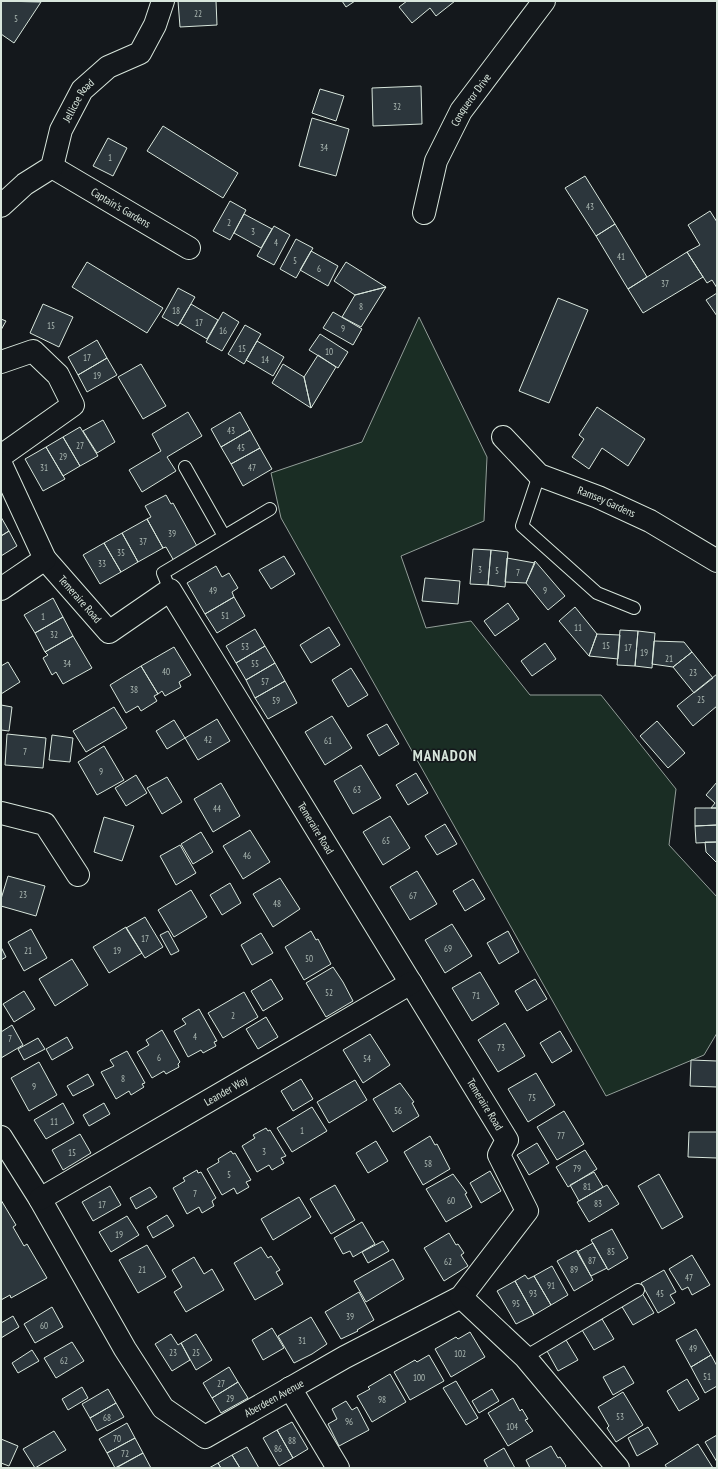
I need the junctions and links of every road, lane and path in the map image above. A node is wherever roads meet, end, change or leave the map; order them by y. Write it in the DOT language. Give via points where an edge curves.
graph roads {
  1 [pos="163,1"];
  2 [pos="544,1"];
  3 [pos="52,167"];
  4 [pos="1,206"];
  5 [pos="424,213"];
  6 [pos="189,248"];
  7 [pos="1,362"];
  8 [pos="503,437"];
  9 [pos="1,456"];
  10 [pos="1,464"];
  11 [pos="185,467"];
  12 [pos="539,475"];
  13 [pos="270,509"];
  14 [pos="224,536"];
  15 [pos="46,559"];
  16 [pos="717,561"];
  17 [pos="1,588"];
  18 [pos="170,590"];
  19 [pos="634,608"];
  20 [pos="1,813"];
  21 [pos="78,875"];
  22 [pos="411,983"];
  23 [pos="1,1137"];
  24 [pos="40,1198"];
  25 [pos="638,1290"];
  26 [pos="461,1297"];
  27 [pos="525,1357"];
  28 [pos="290,1388"];
  29 [pos="338,1468"];
  30 [pos="618,1468"];
  1 -- 3 [label="street, Jellicoe Road" via="155,25 140,53 108,67 82,90 61,130"];
  2 -- 5 [label="street, Conqueror Drive" via="461,111 436,161"];
  3 -- 4 [label="street" via="25,184"];
  3 -- 6 [label="street, Captain's Gardens"];
  7 -- 9 [label="street" via="33,351 58,375 73,405"];
  8 -- 12 [label="street, Ramsey Gardens"];
  10 -- 15 [label="street, Temeraire Road"];
  11 -- 14 [label="lane"];
  12 -- 16 [label="street, Ramsey Gardens" via="598,497 650,521"];
  12 -- 19 [label="lane" via="522,526 597,593"];
  13 -- 14 [label="lane"];
  14 -- 18 [label="lane" via="162,573"];
  15 -- 17 [label="street"];
  15 -- 18 [label="street, Temeraire Road" via="109,632"];
  18 -- 22 [label="street, Temeraire Road"];
  20 -- 21 [label="street" via="45,824"];
  22 -- 24 [label="street, Leander Way"];
  22 -- 26 [label="street, Temeraire Road" via="507,1140 499,1155 527,1211"];
  23 -- 24 [label="street, Aberdeen Avenue"];
  24 -- 28 [label="street, Aberdeen Avenue" via="125,1349 163,1408 205,1437"];
  25 -- 27 [label="lane"];
  26 -- 27 [label="street"];
  26 -- 28 [label="street, Aberdeen Avenue"];
  27 -- 30 [label="street"];
  28 -- 29 [label="street"];
}
